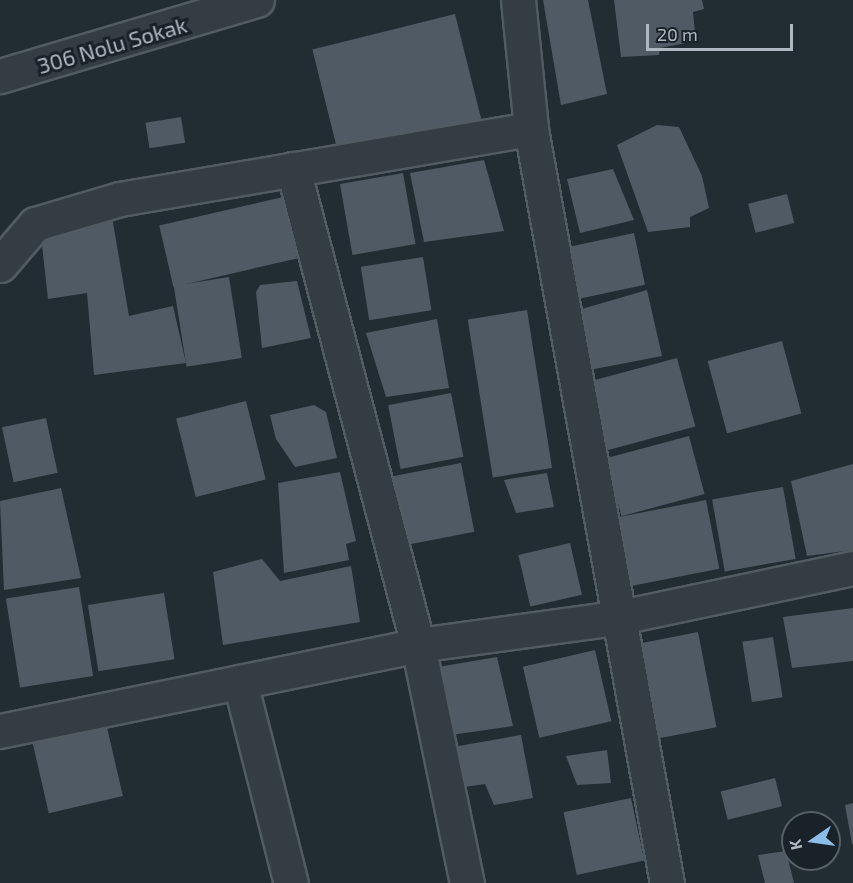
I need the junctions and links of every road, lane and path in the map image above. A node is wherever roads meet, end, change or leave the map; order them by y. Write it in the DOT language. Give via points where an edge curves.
graph roads {
  1 [pos="257,0"];
  2 [pos="518,0"];
  3 [pos="0,76"];
  4 [pos="531,129"];
  5 [pos="293,169"];
  6 [pos="0,265"];
  7 [pos="853,568"];
  8 [pos="616,618"];
  9 [pos="418,645"];
  10 [pos="240,682"];
  11 [pos="0,731"];
  12 [pos="291,883"];
  13 [pos="467,883"];
  14 [pos="668,883"];
  1 -- 3 [label="street, 306 Nolu Sokak"];
  2 -- 4 [label="street"];
  4 -- 5 [label="street"];
  4 -- 8 [label="street"];
  5 -- 6 [label="street" via="120,199 35,224"];
  5 -- 9 [label="street"];
  7 -- 8 [label="street"];
  8 -- 9 [label="street"];
  8 -- 14 [label="street"];
  9 -- 10 [label="street"];
  9 -- 13 [label="street"];
  10 -- 11 [label="street"];
  10 -- 12 [label="street"];
}
